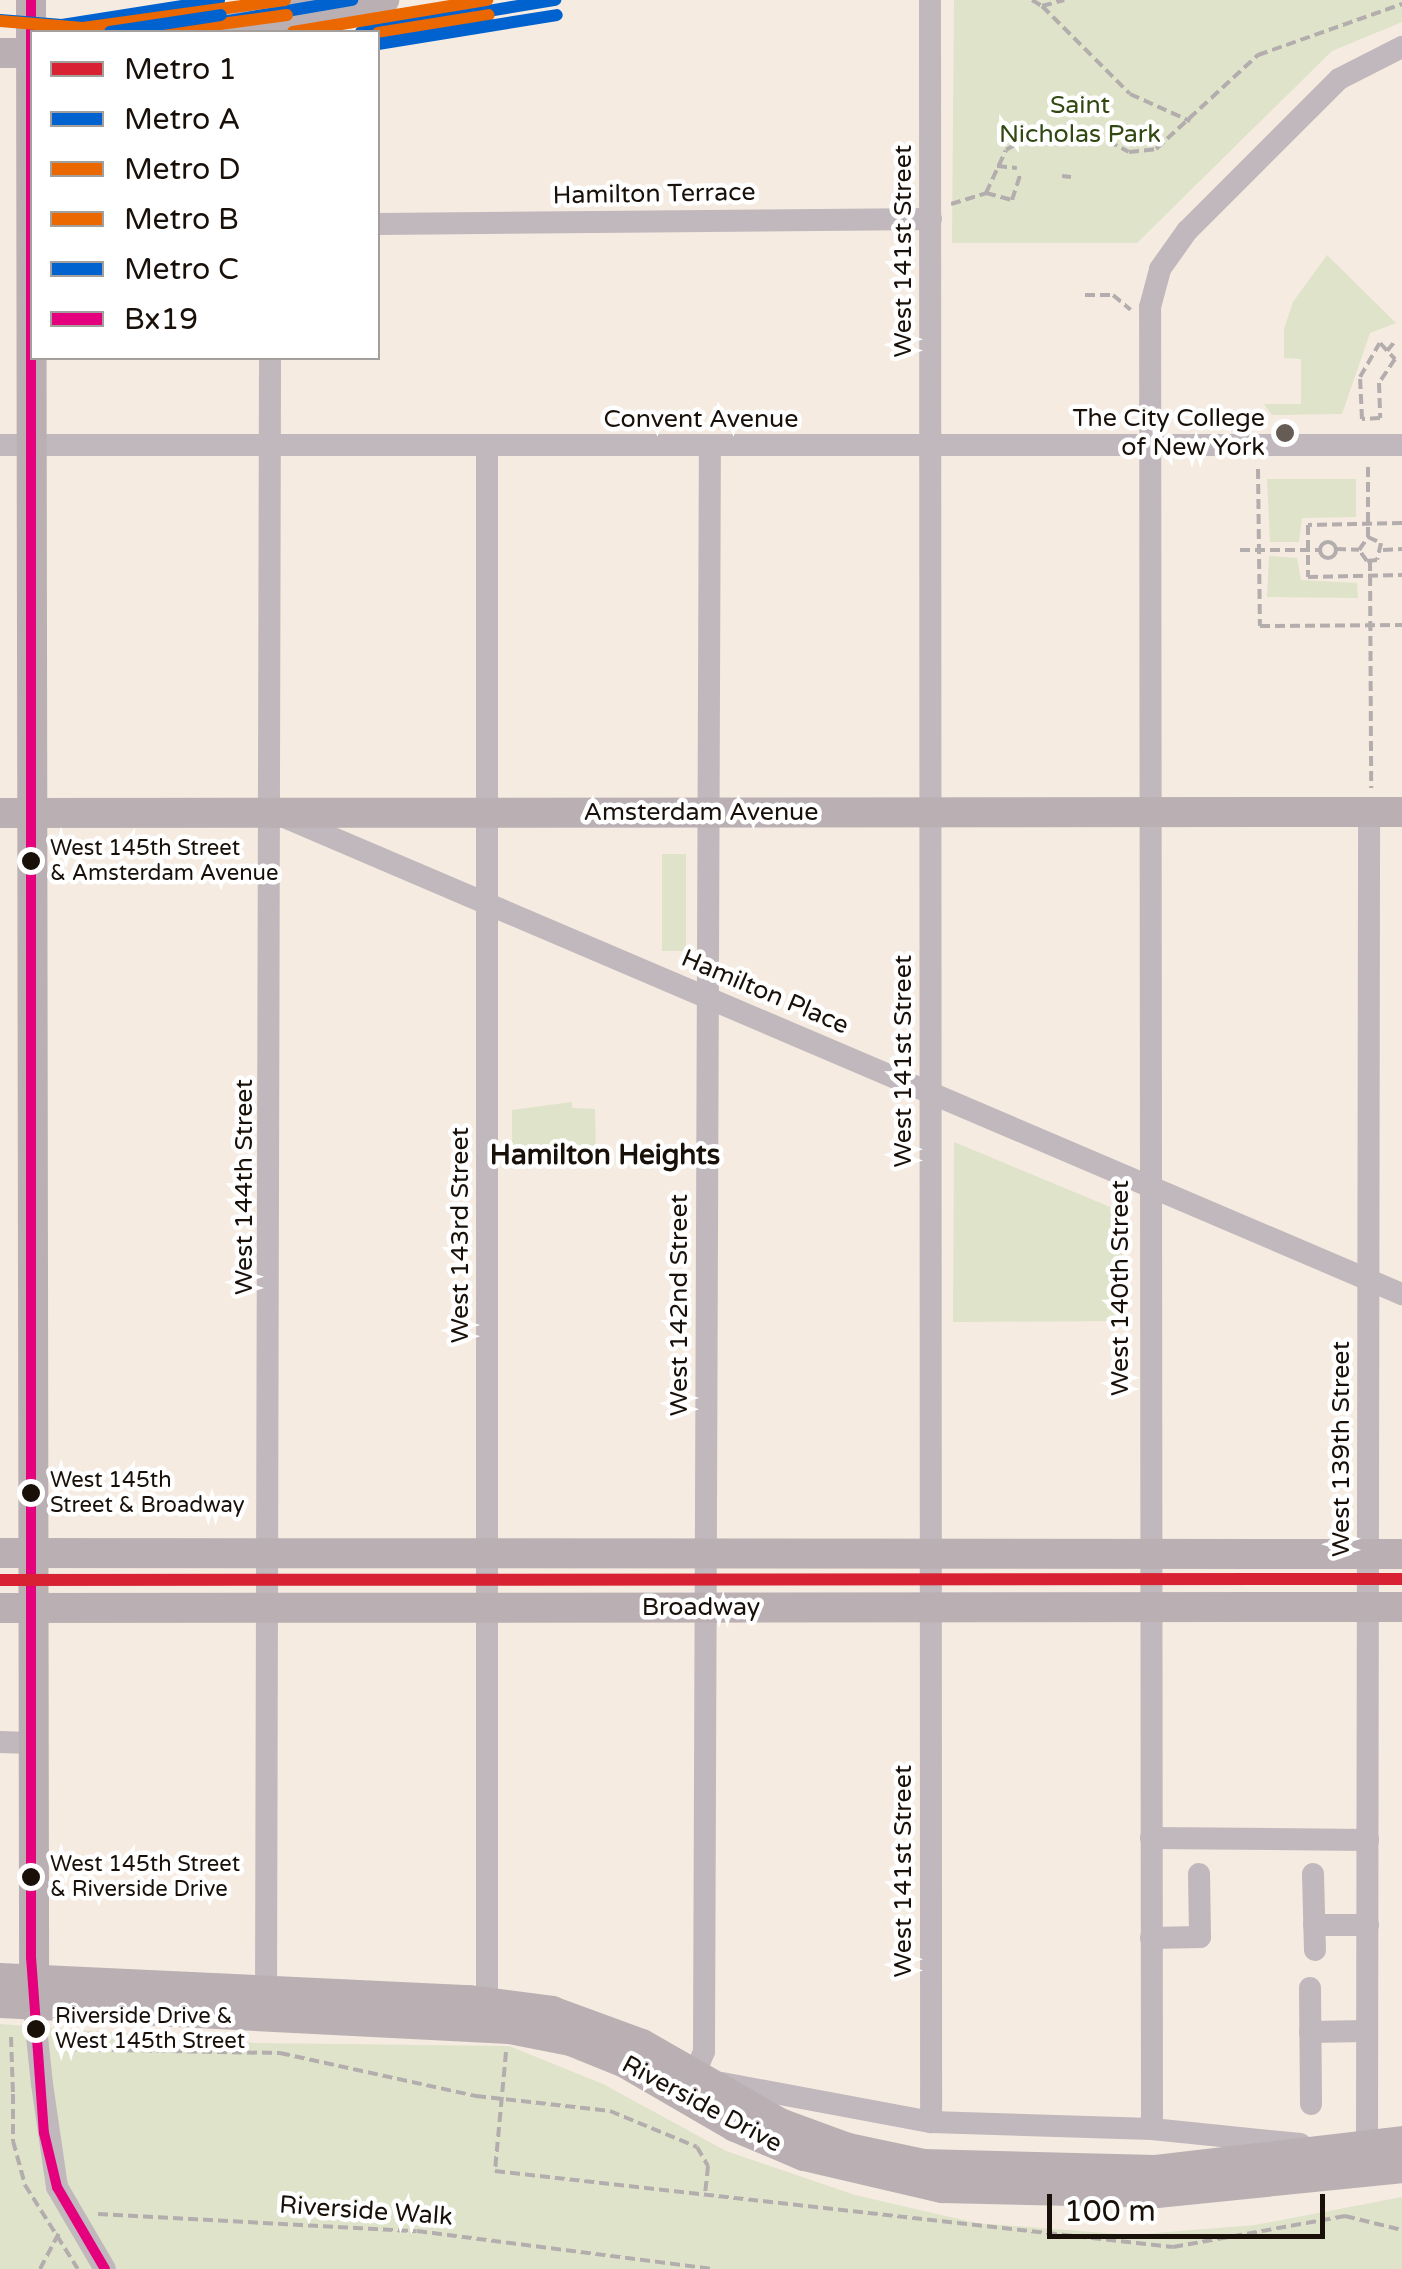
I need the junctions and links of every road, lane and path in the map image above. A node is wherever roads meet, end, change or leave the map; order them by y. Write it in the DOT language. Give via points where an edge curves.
graph roads {
  1 [pos="32,0"];
  2 [pos="384,0"];
  3 [pos="930,0"];
  4 [pos="1032,0"];
  5 [pos="1064,0"];
  6 [pos="1402,4"];
  7 [pos="1042,6"];
  8 [pos="32,30"];
  9 [pos="204,30"];
  10 [pos="1402,47"];
  11 [pos="0,53"];
  12 [pos="30,53"];
  13 [pos="30,99"];
  14 [pos="1190,121"];
  15 [pos="997,166"];
  16 [pos="1062,176"];
  17 [pos="1071,176"];
  18 [pos="986,193"];
  19 [pos="930,218"];
  20 [pos="380,224"];
  21 [pos="1085,295"];
  22 [pos="1131,310"];
  23 [pos="1395,341"];
  24 [pos="1387,350"];
  25 [pos="270,360"];
  26 [pos="930,444"];
  27 [pos="15,445"];
  28 [pos="487,445"];
  29 [pos="1402,445"];
  30 [pos="1148,446"];
  31 [pos="270,447"];
  32 [pos="710,448"];
  33 [pos="1258,469"];
  34 [pos="1368,483"];
  35 [pos="1402,522"];
  36 [pos="1369,523"];
  37 [pos="1368,538"];
  38 [pos="1240,550"];
  39 [pos="1259,550"];
  40 [pos="1308,550"];
  41 [pos="1319,550"];
  42 [pos="1336,550"];
  43 [pos="1359,550"];
  44 [pos="1383,550"];
  45 [pos="1402,550"];
  46 [pos="1370,561"];
  47 [pos="1370,575"];
  48 [pos="1402,575"];
  49 [pos="1402,625"];
  50 [pos="1371,626"];
  51 [pos="272,812"];
  52 [pos="707,812"];
  53 [pos="931,812"];
  54 [pos="1150,812"];
  55 [pos="1369,812"];
  56 [pos="1402,812"];
  57 [pos="15,813"];
  58 [pos="487,813"];
  59 [pos="487,904"];
  60 [pos="707,999"];
  61 [pos="931,1090"];
  62 [pos="1147,1187"];
  63 [pos="1368,1280"];
  64 [pos="1402,1294"];
  65 [pos="15,1554"];
  66 [pos="271,1554"];
  67 [pos="488,1554"];
  68 [pos="706,1554"];
  69 [pos="929,1554"];
  70 [pos="1150,1554"];
  71 [pos="1368,1554"];
  72 [pos="1402,1554"];
  73 [pos="270,1605"];
  74 [pos="488,1606"];
  75 [pos="706,1606"];
  76 [pos="928,1606"];
  77 [pos="1148,1606"];
  78 [pos="1368,1607"];
  79 [pos="1402,1607"];
  80 [pos="15,1608"];
  81 [pos="15,1742"];
  82 [pos="1151,1838"];
  83 [pos="1368,1840"];
  84 [pos="1199,1874"];
  85 [pos="1312,1874"];
  86 [pos="1368,1925"];
  87 [pos="1314,1926"];
  88 [pos="1151,1938"];
  89 [pos="1315,1950"];
  90 [pos="0,1978"];
  91 [pos="1310,1988"];
  92 [pos="33,1995"];
  93 [pos="0,2004"];
  94 [pos="266,2004"];
  95 [pos="494,2023"];
  96 [pos="1367,2031"];
  97 [pos="1310,2032"];
  98 [pos="11,2037"];
  99 [pos="66,2050"];
  100 [pos="696,2084"];
  101 [pos="501,2098"];
  102 [pos="1311,2104"];
  103 [pos="931,2122"];
  104 [pos="1152,2129"];
  105 [pos="1402,2141"];
  106 [pos="1333,2152"];
  107 [pos="1369,2159"];
  108 [pos="1402,2168"];
  109 [pos="706,2194"];
  110 [pos="93,2214"];
  111 [pos="1402,2230"];
  112 [pos="60,2231"];
  113 [pos="40,2269"];
  114 [pos="78,2269"];
  115 [pos="105,2269"];
  116 [pos="715,2269"];
  1 -- 8 [label="main road"];
  2 -- 9 [label="main road"];
  3 -- 19 [label="street, West 141st Street"];
  4 -- 7 [label="path"];
  5 -- 7 [label="path"];
  6 -- 14 [label="path" via="1258,54"];
  7 -- 14 [label="path" via="1130,94"];
  10 -- 30 [label="street, West 140th Street" via="1339,79 1164,262 1150,315"];
  11 -- 12 [label="main road"];
  13 -- 27 [label="main road"];
  14 -- 15 [label="path" via="1156,150 1128,152 1095,134 1065,142 1026,138 1006,150"];
  15 -- 18 [label="path"];
  15 -- 18 [label="path" via="1018,172 1012,200"];
  16 -- 17 [label="path"];
  18 -- 19 [label="path"];
  19 -- 20 [label="street, Hamilton Terrace"];
  19 -- 26 [label="street, West 141st Street"];
  21 -- 22 [label="path" via="1113,295"];
  23 -- 24 [label="path"];
  24 -- 24 [label="path" via="1380,343 1366,358 1362,419 1380,418 1379,383 1396,359"];
  25 -- 31 [label="street, West 144th Street"];
  26 -- 30 [label="street, Convent Avenue"];
  26 -- 32 [label="street, Convent Avenue"];
  26 -- 53 [label="street, West 141st Street"];
  27 -- 31 [label="street, Convent Avenue"];
  27 -- 57 [label="main road"];
  28 -- 31 [label="street, Convent Avenue"];
  28 -- 32 [label="street, Convent Avenue"];
  28 -- 58 [label="street, West 143rd Street"];
  29 -- 30 [label="street, Convent Avenue"];
  30 -- 54 [label="street, West 140th Street"];
  31 -- 51 [label="street, West 144th Street"];
  32 -- 52 [label="street, West 142nd Street"];
  33 -- 39 [label="path"];
  34 -- 36 [label="path"];
  35 -- 36 [label="path"];
  36 -- 37 [label="path"];
  36 -- 40 [label="path" via="1308,524"];
  37 -- 43 [label="path"];
  37 -- 44 [label="path"];
  38 -- 39 [label="path"];
  39 -- 40 [label="path"];
  39 -- 50 [label="path" via="1260,629"];
  40 -- 41 [label="path"];
  40 -- 47 [label="path" via="1308,577"];
  41 -- 42 [label="path" via="1327,558"];
  41 -- 42 [label="path" via="1330,542"];
  42 -- 43 [label="path"];
  43 -- 46 [label="path"];
  44 -- 45 [label="path"];
  44 -- 46 [label="path"];
  46 -- 47 [label="path"];
  47 -- 48 [label="path"];
  47 -- 50 [label="path"];
  49 -- 50 [label="path"];
  50 -- 55 [label="path"];
  51 -- 57 [label="main road, Amsterdam Avenue"];
  51 -- 58 [label="main road, Amsterdam Avenue"];
  51 -- 59 [label="street, Hamilton Place"];
  51 -- 66 [label="street, West 144th Street"];
  52 -- 53 [label="main road, Amsterdam Avenue"];
  52 -- 58 [label="main road, Amsterdam Avenue"];
  52 -- 60 [label="street, West 142nd Street"];
  53 -- 54 [label="main road, Amsterdam Avenue"];
  53 -- 61 [label="street, West 141st Street"];
  54 -- 55 [label="main road, Amsterdam Avenue"];
  54 -- 62 [label="street, West 140th Street"];
  55 -- 56 [label="main road, Amsterdam Avenue"];
  55 -- 63 [label="street, West 139th Street"];
  57 -- 65 [label="main road"];
  58 -- 59 [label="street, West 143rd Street"];
  59 -- 60 [label="street, Hamilton Place"];
  59 -- 67 [label="street, West 143rd Street"];
  60 -- 61 [label="street, Hamilton Place"];
  60 -- 68 [label="street, West 142nd Street"];
  61 -- 62 [label="street, Hamilton Place"];
  61 -- 69 [label="street, West 141st Street"];
  62 -- 63 [label="street, Hamilton Place"];
  62 -- 70 [label="street, West 140th Street"];
  63 -- 64 [label="street, Hamilton Place"];
  63 -- 71 [label="street, West 139th Street"];
  65 -- 66 [label="main road"];
  65 -- 80 [label="main road"];
  66 -- 67 [label="main road"];
  66 -- 73 [label="street, West 144th Street"];
  67 -- 68 [label="main road"];
  67 -- 74 [label="street, West 143rd Street"];
  68 -- 69 [label="main road"];
  68 -- 75 [label="street, West 142nd Street"];
  69 -- 70 [label="main road"];
  69 -- 76 [label="street, West 141st Street"];
  70 -- 71 [label="main road"];
  70 -- 77 [label="street, West 140th Street"];
  71 -- 72 [label="main road"];
  71 -- 78 [label="street, West 139th Street"];
  73 -- 74 [label="main road, Broadway"];
  73 -- 80 [label="main road, Broadway"];
  73 -- 94 [label="street, West 144th Street"];
  74 -- 75 [label="main road, Broadway"];
  74 -- 95 [label="street, West 143rd Street"];
  75 -- 76 [label="main road, Broadway"];
  75 -- 100 [label="street, West 142nd Street" via="704,2052"];
  76 -- 77 [label="main road, Broadway"];
  76 -- 103 [label="street, West 141st Street"];
  77 -- 78 [label="main road, Broadway"];
  77 -- 82 [label="street, West 140th Street"];
  78 -- 79 [label="main road, Broadway"];
  78 -- 83 [label="street, West 139th Street"];
  80 -- 81 [label="main road"];
  81 -- 92 [label="main road"];
  82 -- 83 [label="street"];
  82 -- 88 [label="street, West 140th Street"];
  83 -- 86 [label="street, West 139th Street"];
  84 -- 88 [label="street" via="1200,1937"];
  85 -- 87 [label="street"];
  86 -- 87 [label="street"];
  86 -- 96 [label="street, West 139th Street"];
  87 -- 89 [label="street"];
  88 -- 104 [label="street, West 140th Street"];
  90 -- 92 [label="main road, Riverside Drive"];
  91 -- 97 [label="street"];
  92 -- 93 [label="main road, Riverside Drive"];
  92 -- 94 [label="main road, Riverside Drive"];
  92 -- 115 [label="street, bridge" via="44,2132 57,2187"];
  94 -- 95 [label="main road, Riverside Drive"];
  95 -- 100 [label="main road, Riverside Drive"];
  95 -- 101 [label="path"];
  96 -- 97 [label="street"];
  96 -- 107 [label="street, West 139th Street"];
  97 -- 102 [label="street"];
  98 -- 114 [label="path, bridge" via="13,2142 25,2185"];
  99 -- 101 [label="path" via="280,2053"];
  100 -- 103 [label="street, Riverside Drive"];
  100 -- 106 [label="main road, Riverside Drive" via="812,2136 923,2164 1156,2170"];
  100 -- 107 [label="main road, Riverside Drive" via="804,2156 900,2183 958,2190 1158,2192"];
  101 -- 109 [label="path" via="610,2111 697,2147 708,2166"];
  101 -- 109 [label="path" via="495,2171"];
  103 -- 104 [label="street, Riverside Drive"];
  104 -- 106 [label="street, Riverside Drive"];
  105 -- 107 [label="main road, Riverside Drive"];
  106 -- 107 [label="main road, Riverside Drive"];
  107 -- 108 [label="main road, Riverside Drive"];
  109 -- 111 [label="path" via="1173,2247 1345,2216"];
  110 -- 116 [label="path, Riverside Walk" via="417,2231"];
  112 -- 113 [label="path"];
}
